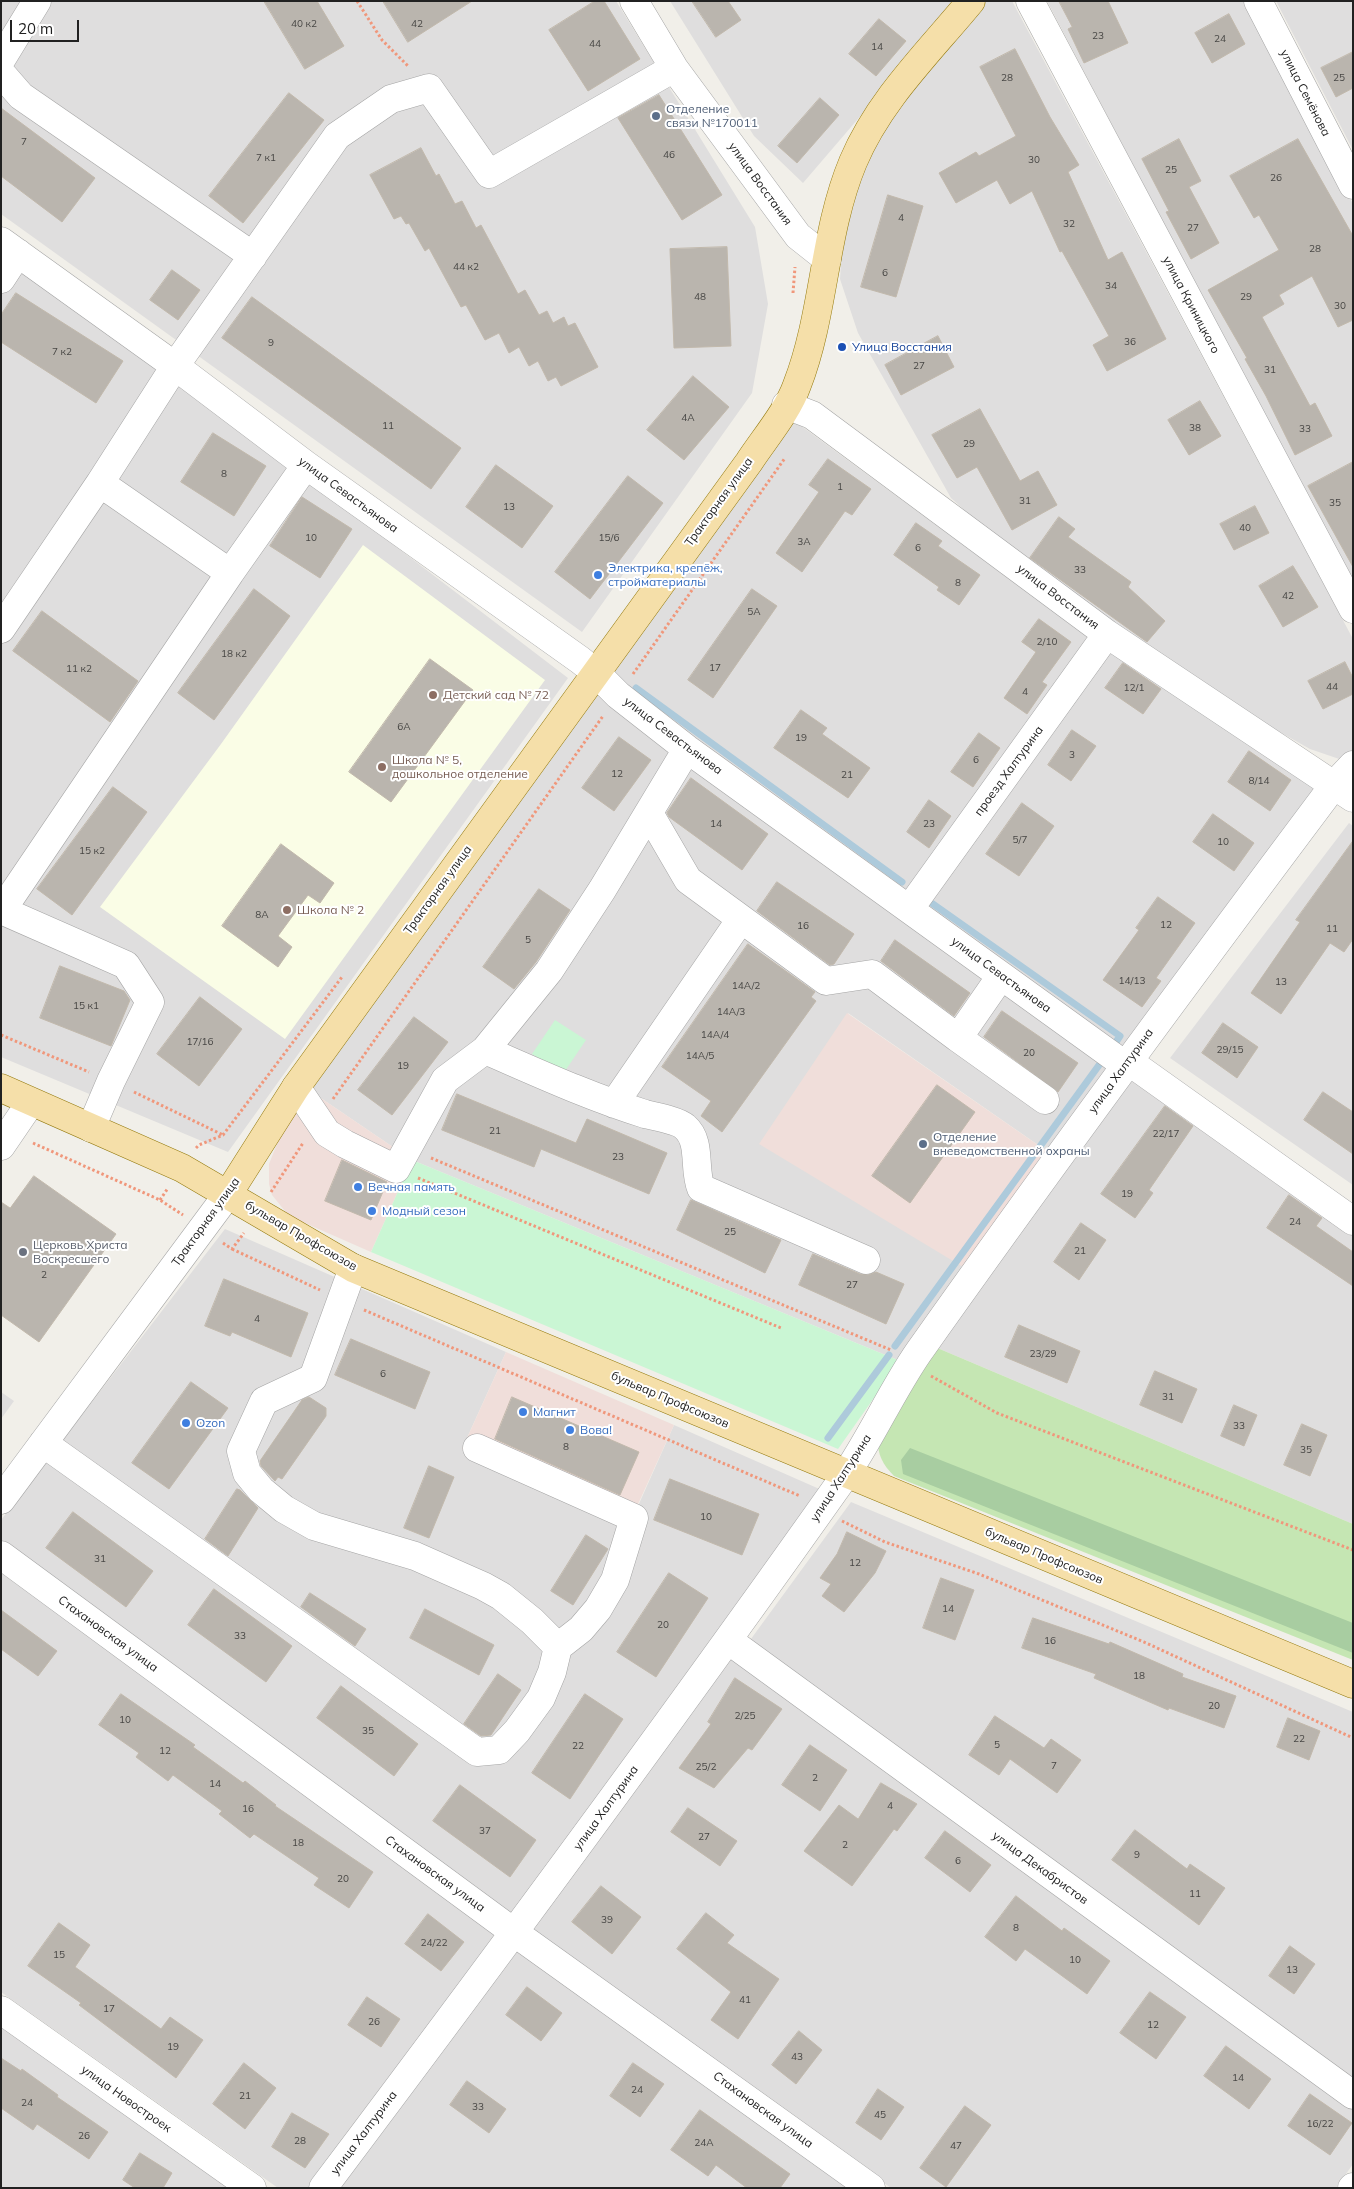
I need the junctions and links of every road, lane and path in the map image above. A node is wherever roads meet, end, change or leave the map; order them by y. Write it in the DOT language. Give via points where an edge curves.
graph roads {
  1 [pos="37,1"];
  2 [pos="357,1"];
  3 [pos="634,1"];
  4 [pos="971,1"];
  5 [pos="1030,1"];
  6 [pos="1258,1"];
  7 [pos="1,60"];
  8 [pos="674,68"];
  9 [pos="1,73"];
  10 [pos="430,88"];
  11 [pos="1353,185"];
  12 [pos="10,247"];
  13 [pos="253,256"];
  14 [pos="827,259"];
  15 [pos="1,279"];
  16 [pos="175,366"];
  17 [pos="786,405"];
  18 [pos="787,455"];
  19 [pos="306,465"];
  20 [pos="100,483"];
  21 [pos="230,573"];
  22 [pos="1353,609"];
  23 [pos="1,629"];
  24 [pos="1107,634"];
  25 [pos="595,672"];
  26 [pos="618,694"];
  27 [pos="687,749"];
  28 [pos="1353,765"];
  29 [pos="1343,792"];
  30 [pos="649,813"];
  31 [pos="910,908"];
  32 [pos="1,910"];
  33 [pos="741,919"];
  34 [pos="1001,976"];
  35 [pos="958,1038"];
  36 [pos="485,1050"];
  37 [pos="1125,1065"];
  38 [pos="296,1087"];
  39 [pos="1,1088"];
  40 [pos="1045,1100"];
  41 [pos="32,1102"];
  42 [pos="614,1104"];
  43 [pos="318,1119"];
  44 [pos="91,1128"];
  45 [pos="6,1140"];
  46 [pos="402,1159"];
  47 [pos="228,1194"];
  48 [pos="258,1211"];
  49 [pos="1353,1220"];
  50 [pos="202,1228"];
  51 [pos="232,1249"];
  52 [pos="866,1260"];
  53 [pos="353,1268"];
  54 [pos="342,1300"];
  55 [pos="781,1328"];
  56 [pos="914,1359"];
  57 [pos="43,1443"];
  58 [pos="477,1448"];
  59 [pos="846,1474"];
  60 [pos="1,1500"];
  61 [pos="820,1510"];
  62 [pos="1353,1550"];
  63 [pos="1,1555"];
  64 [pos="728,1640"];
  65 [pos="558,1647"];
  66 [pos="1353,1684"];
  67 [pos="1353,1738"];
  68 [pos="515,1933"];
  69 [pos="1,2010"];
  70 [pos="1353,2095"];
  71 [pos="252,2188"];
  72 [pos="323,2188"];
  73 [pos="871,2188"];
  1 -- 7 [label="street"];
  2 -- 10 [label="path" via="382,40"];
  3 -- 8 [label="street, улица Восстания"];
  4 -- 14 [label="main road, Тракторная улица" via="877,115 864,137 844,185"];
  5 -- 22 [label="street, улица Криницкого"];
  6 -- 11 [label="street, улица Семёнова"];
  8 -- 10 [label="street" via="489,174"];
  8 -- 14 [label="street, улица Восстания" via="798,236"];
  9 -- 13 [label="street" via="21,96"];
  10 -- 13 [label="street" via="391,100 337,136"];
  12 -- 15 [label="street"];
  12 -- 16 [label="street, улица Севастьянова"];
  13 -- 16 [label="street"];
  14 -- 17 [label="main road, Тракторная улица" via="810,343 797,387"];
  16 -- 19 [label="street, улица Севастьянова"];
  16 -- 20 [label="street"];
  17 -- 24 [label="street, улица Восстания" via="812,415"];
  17 -- 25 [label="main road, Тракторная улица" via="744,469"];
  18 -- 26 [label="path"];
  19 -- 21 [label="street"];
  19 -- 25 [label="street, улица Севастьянова"];
  20 -- 21 [label="street"];
  20 -- 23 [label="street"];
  21 -- 32 [label="street"];
  24 -- 29 [label="street, улица Восстания"];
  24 -- 31 [label="street, проезд Халтурина"];
  25 -- 26 [label="street, улица Севастьянова"];
  25 -- 38 [label="main road, Тракторная улица"];
  26 -- 27 [label="street, улица Севастьянова"];
  26 -- 43 [label="path"];
  27 -- 30 [label="street"];
  27 -- 31 [label="street, улица Севастьянова"];
  28 -- 29 [label="street, улица Халтурина"];
  29 -- 37 [label="street, улица Халтурина"];
  30 -- 33 [label="street" via="688,880"];
  30 -- 36 [label="street" via="549,971"];
  31 -- 34 [label="street, улица Севастьянова"];
  32 -- 44 [label="street" via="126,965 150,1002"];
  33 -- 35 [label="street" via="826,980 872,974"];
  33 -- 42 [label="street"];
  34 -- 35 [label="street"];
  34 -- 37 [label="street, улица Севастьянова"];
  35 -- 40 [label="street"];
  36 -- 42 [label="street"];
  36 -- 46 [label="street" via="445,1080"];
  37 -- 49 [label="street, улица Севастьянова" via="1138,1068"];
  37 -- 56 [label="street, улица Халтурина"];
  38 -- 43 [label="street"];
  38 -- 47 [label="main road, Тракторная улица"];
  39 -- 41 [label="main road, бульвар Профсоюзов"];
  41 -- 44 [label="main road, бульвар Профсоюзов"];
  41 -- 45 [label="street"];
  42 -- 52 [label="street" via="684,1126 693,1138 701,1188"];
  43 -- 46 [label="street" via="327,1133 345,1144"];
  43 -- 48 [label="path"];
  44 -- 47 [label="main road, бульвар Профсоюзов" via="182,1168"];
  45 -- 50 [label="path" via="160,1200"];
  46 -- 55 [label="path"];
  46 -- 56 [label="path"];
  47 -- 48 [label="main road, бульвар Профсоюзов"];
  47 -- 50 [label="street, Тракторная улица"];
  48 -- 51 [label="path"];
  48 -- 53 [label="main road, бульвар Профсоюзов"];
  50 -- 51 [label="path"];
  50 -- 57 [label="street, Тракторная улица"];
  51 -- 54 [label="path"];
  53 -- 54 [label="street"];
  53 -- 59 [label="main road, бульвар Профсоюзов"];
  54 -- 61 [label="path" via="794,1492"];
  54 -- 65 [label="street" via="313,1378 264,1401 241,1451 247,1473 284,1509 314,1526 415,1556 501,1596"];
  56 -- 59 [label="street, улица Халтурина"];
  56 -- 62 [label="path" via="938,1382 997,1413"];
  57 -- 60 [label="street, Тракторная улица"];
  57 -- 65 [label="street" via="477,1752 499,1750 518,1731 542,1698"];
  58 -- 65 [label="street" via="634,1518 615,1580 598,1609 581,1629"];
  59 -- 61 [label="street, улица Халтурина"];
  59 -- 66 [label="main road, бульвар Профсоюзов"];
  61 -- 64 [label="street, улица Халтурина"];
  61 -- 67 [label="path" via="885,1542 979,1574 1144,1642"];
  63 -- 68 [label="street, Стахановская улица"];
  64 -- 68 [label="street, улица Халтурина"];
  64 -- 70 [label="street, улица Декабристов"];
  68 -- 72 [label="street, улица Халтурина"];
  68 -- 73 [label="street, Стахановская улица"];
  69 -- 71 [label="street, улица Новостроек"];
}
